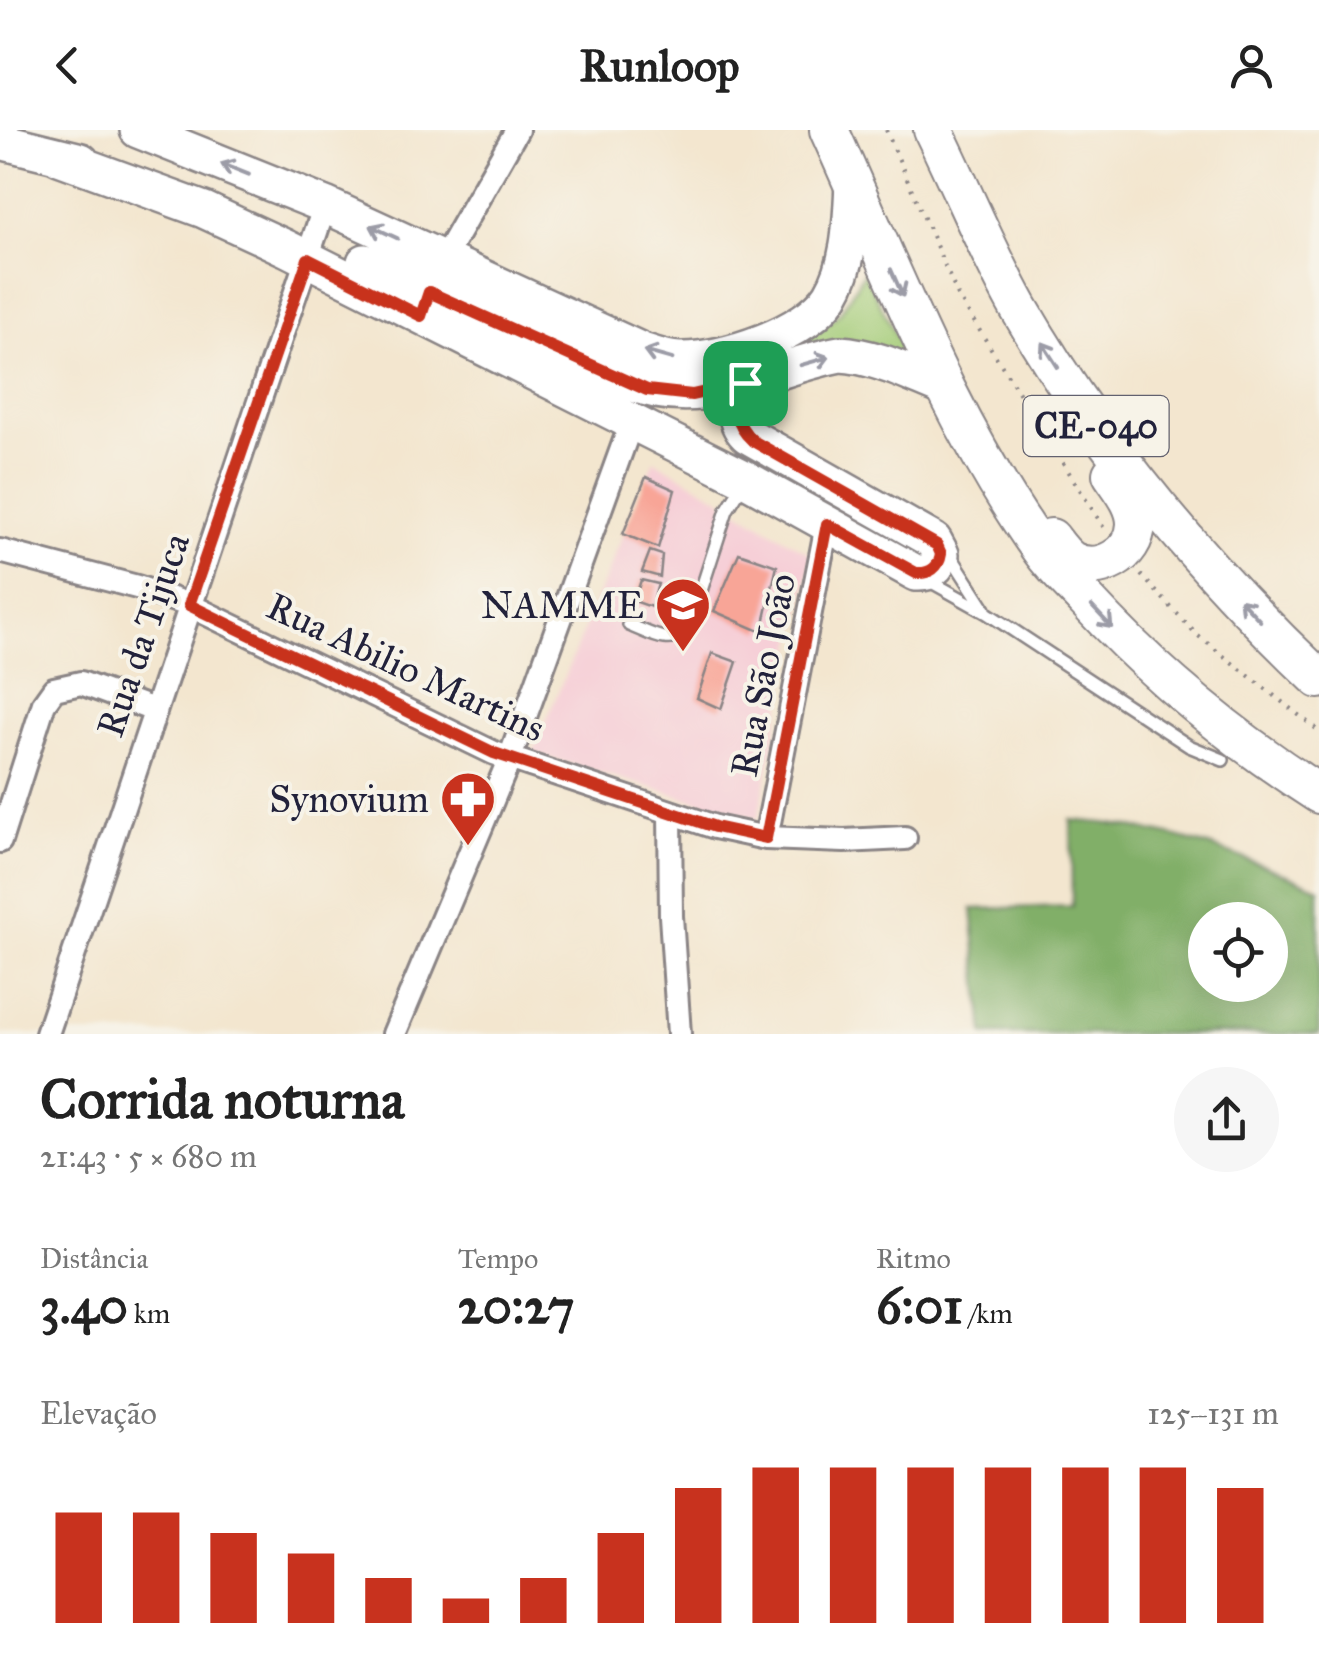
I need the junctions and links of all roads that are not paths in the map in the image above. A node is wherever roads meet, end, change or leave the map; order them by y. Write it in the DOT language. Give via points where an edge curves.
graph roads {
  1 [pos="140,130"];
  2 [pos="517,130"];
  3 [pos="829,130"];
  4 [pos="933,130"];
  5 [pos="0,140"];
  6 [pos="853,183"];
  7 [pos="325,205"];
  8 [pos="311,249"];
  9 [pos="430,289"];
  10 [pos="745,383"];
  11 [pos="942,388"];
  12 [pos="632,421"];
  13 [pos="1092,422"];
  14 [pos="983,462"];
  15 [pos="746,479"];
  16 [pos="827,524"];
  17 [pos="934,541"];
  18 [pos="0,551"];
  19 [pos="916,573"];
  20 [pos="189,605"];
  21 [pos="987,613"];
  22 [pos="629,625"];
  23 [pos="1319,679"];
  24 [pos="154,710"];
  25 [pos="510,758"];
  26 [pos="1223,760"];
  27 [pos="1319,794"];
  28 [pos="670,812"];
  29 [pos="766,838"];
  30 [pos="904,838"];
  31 [pos="0,841"];
  32 [pos="47,1034"];
  33 [pos="394,1034"];
  34 [pos="679,1034"];
  7 -- 1 [label="main road, one-way"];
  2 -- 9 [label="street"];
  3 -- 6 [label="highway, CE-040"];
  13 -- 4 [label="highway, CE-040, one-way" via="1019,306"];
  5 -- 8 [label="main road"];
  6 -- 9 [label="main road, one-way" via="846,254 828,299 781,334 715,358 676,360"];
  6 -- 11 [label="highway, CE-040, one-way"];
  7 -- 8 [label="street, Rua da Tijuca"];
  9 -- 7 [label="main road, one-way"];
  8 -- 9 [label="main road"];
  8 -- 20 [label="street, Rua da Tijuca"];
  9 -- 10 [label="main road" via="647,390 692,395"];
  9 -- 12 [label="main road"];
  10 -- 11 [label="main road, one-way" via="840,354"];
  10 -- 17 [label="main road" via="737,417 753,441"];
  11 -- 14 [label="highway, CE-040"];
  12 -- 15 [label="main road"];
  12 -- 25 [label="street"];
  13 -- 14 [label="highway" via="1094,450 1131,503 1136,523 1122,554 1102,564 1088,566 1064,555 1002,476"];
  23 -- 13 [label="highway, CE-040, one-way" via="1194,549"];
  14 -- 27 [label="highway, CE-040, one-way" via="1042,553 1115,631 1252,751"];
  15 -- 16 [label="main road"];
  15 -- 22 [label="lane" via="726,510 688,631 668,640"];
  16 -- 19 [label="main road"];
  16 -- 29 [label="street, Rua São João"];
  17 -- 19 [label="main road" via="939,562"];
  17 -- 21 [label="lane"];
  18 -- 20 [label="street, Rua Abilio Martins"];
  19 -- 21 [label="lane"];
  20 -- 24 [label="street, Rua da Tijuca"];
  20 -- 25 [label="street, Rua Abilio Martins"];
  21 -- 26 [label="lane" via="1189,746"];
  24 -- 31 [label="street" via="81,683 54,689"];
  24 -- 32 [label="street, Rua da Tijuca"];
  25 -- 28 [label="street, Rua Abilio Martins"];
  25 -- 33 [label="street"];
  28 -- 29 [label="street, Rua Abilio Martins"];
  28 -- 34 [label="street"];
  29 -- 30 [label="street, Rua Abilio Martins"];
}
